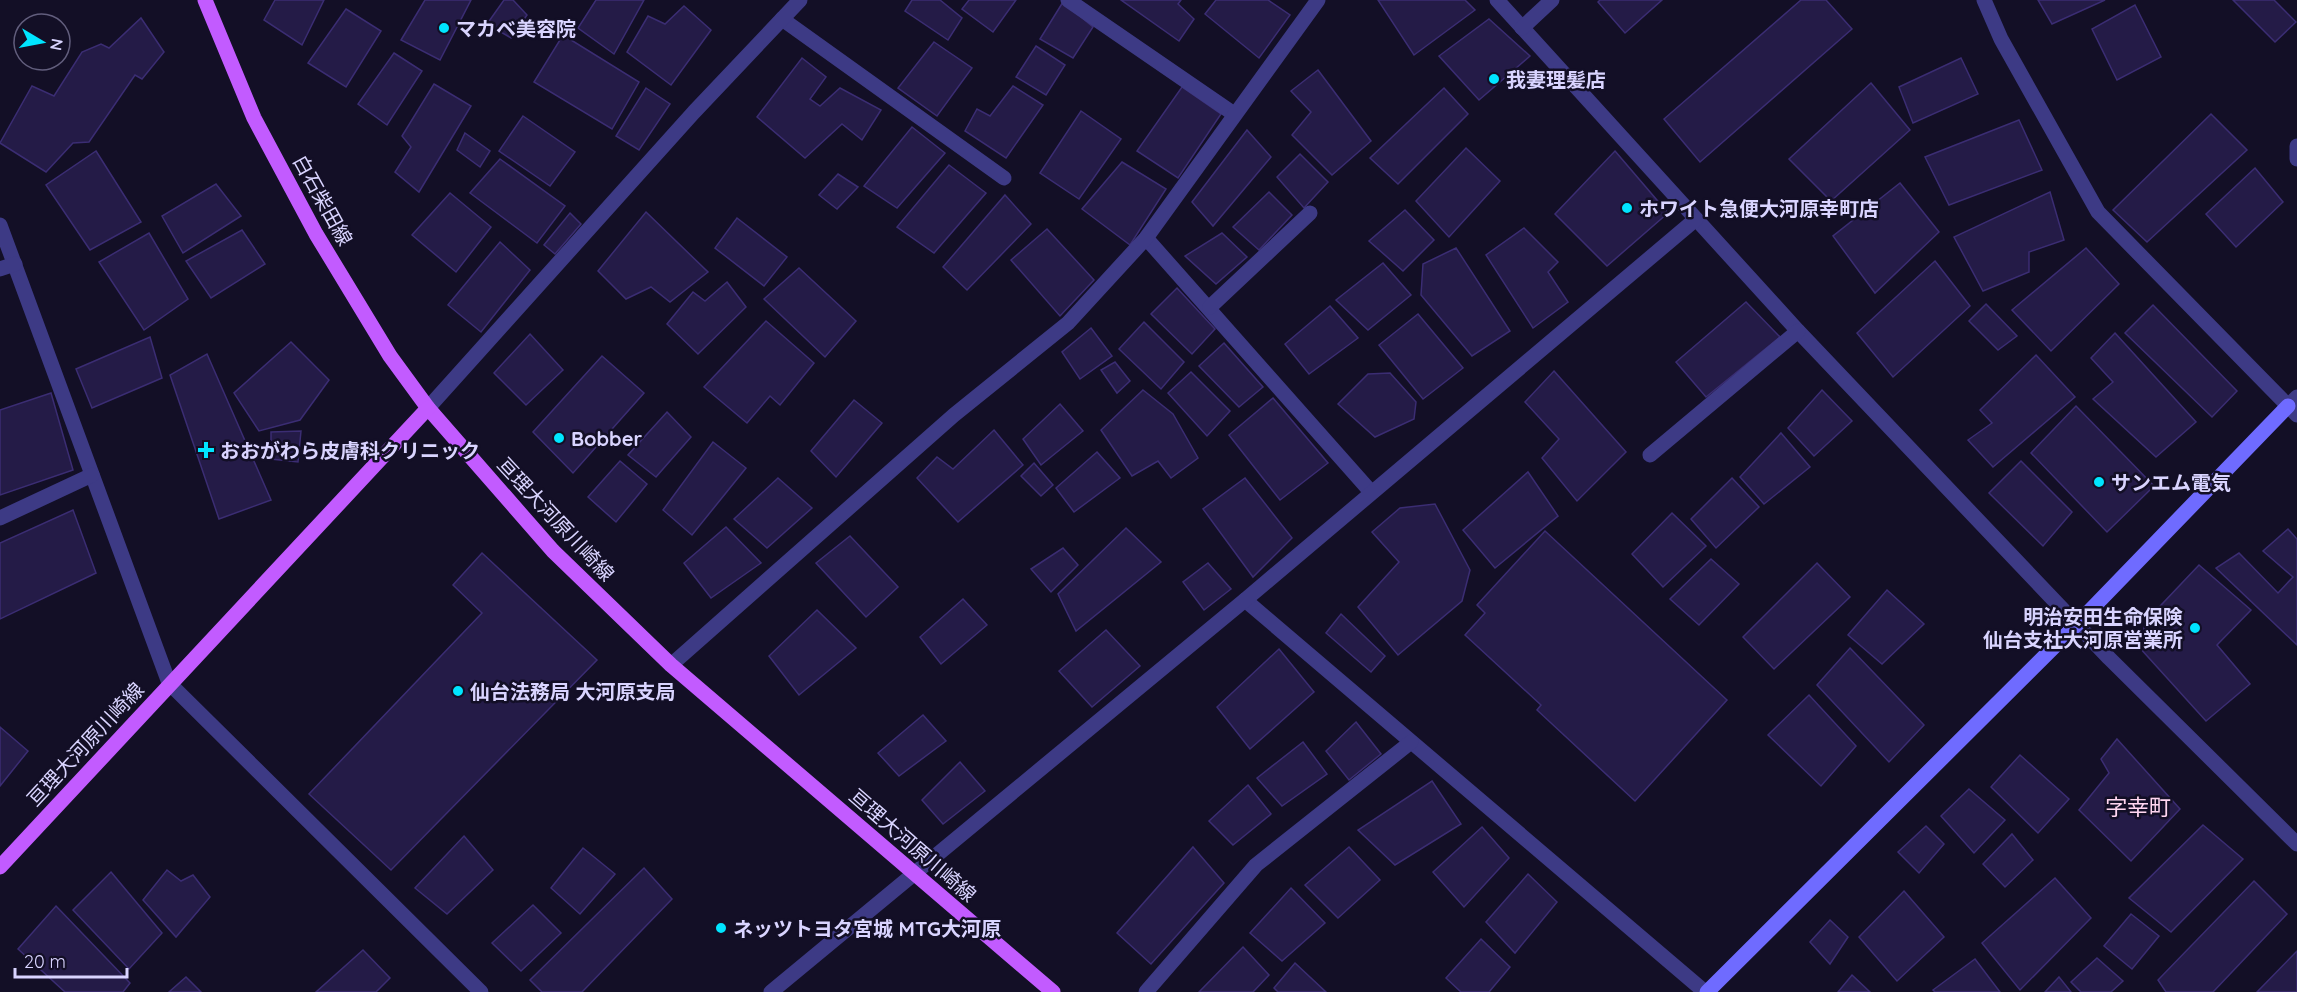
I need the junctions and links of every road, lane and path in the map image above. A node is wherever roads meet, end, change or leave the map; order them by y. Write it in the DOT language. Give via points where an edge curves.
graph roads {
  1 [pos="205,0"];
  2 [pos="800,0"];
  3 [pos="1068,0"];
  4 [pos="1318,0"];
  5 [pos="1497,0"];
  6 [pos="1552,0"];
  7 [pos="1984,0"];
  8 [pos="782,19"];
  9 [pos="1522,28"];
  10 [pos="1234,114"];
  11 [pos="2297,146"];
  12 [pos="2297,159"];
  13 [pos="1004,178"];
  14 [pos="1310,213"];
  15 [pos="1696,219"];
  16 [pos="0,225"];
  17 [pos="1146,238"];
  18 [pos="7,266"];
  19 [pos="1210,308"];
  20 [pos="1798,331"];
  21 [pos="2294,406"];
  22 [pos="428,408"];
  23 [pos="1650,455"];
  24 [pos="92,475"];
  25 [pos="1371,492"];
  26 [pos="0,518"];
  27 [pos="1245,600"];
  28 [pos="2077,624"];
  29 [pos="671,665"];
  30 [pos="169,683"];
  31 [pos="1411,742"];
  32 [pos="2297,844"];
  33 [pos="0,867"];
  34 [pos="913,874"];
  35 [pos="481,992"];
  36 [pos="771,992"];
  37 [pos="1053,992"];
  38 [pos="1146,992"];
  39 [pos="1706,992"];
  1 -- 22 [label="main road, 白石柴田線" via="255,118 316,234 390,356"];
  2 -- 8 [label="street"];
  3 -- 10 [label="street"];
  4 -- 10 [label="street"];
  5 -- 9 [label="street"];
  6 -- 9 [label="street"];
  7 -- 21 [label="street" via="2001,39 2098,212"];
  8 -- 13 [label="street"];
  8 -- 22 [label="street"];
  9 -- 15 [label="street"];
  10 -- 17 [label="street"];
  11 -- 12 [label="street"];
  14 -- 19 [label="street"];
  15 -- 20 [label="street"];
  15 -- 25 [label="street"];
  16 -- 18 [label="street"];
  17 -- 19 [label="street"];
  17 -- 29 [label="street" via="1068,323 954,416"];
  18 -- 24 [label="street"];
  19 -- 25 [label="street"];
  20 -- 23 [label="street"];
  20 -- 28 [label="street"];
  21 -- 28 [label="street"];
  22 -- 29 [label="main road, 亘理大河原川崎線" via="553,551"];
  22 -- 30 [label="main road, 亘理大河原川崎線"];
  24 -- 26 [label="street"];
  24 -- 30 [label="street"];
  25 -- 27 [label="street"];
  27 -- 31 [label="street"];
  27 -- 34 [label="street"];
  28 -- 32 [label="street"];
  28 -- 39 [label="street"];
  29 -- 34 [label="main road, 亘理大河原川崎線"];
  30 -- 33 [label="main road, 亘理大河原川崎線"];
  30 -- 35 [label="street"];
  31 -- 38 [label="street" via="1256,865"];
  31 -- 39 [label="street"];
  34 -- 36 [label="street"];
  34 -- 37 [label="main road, 亘理大河原川崎線"];
}
